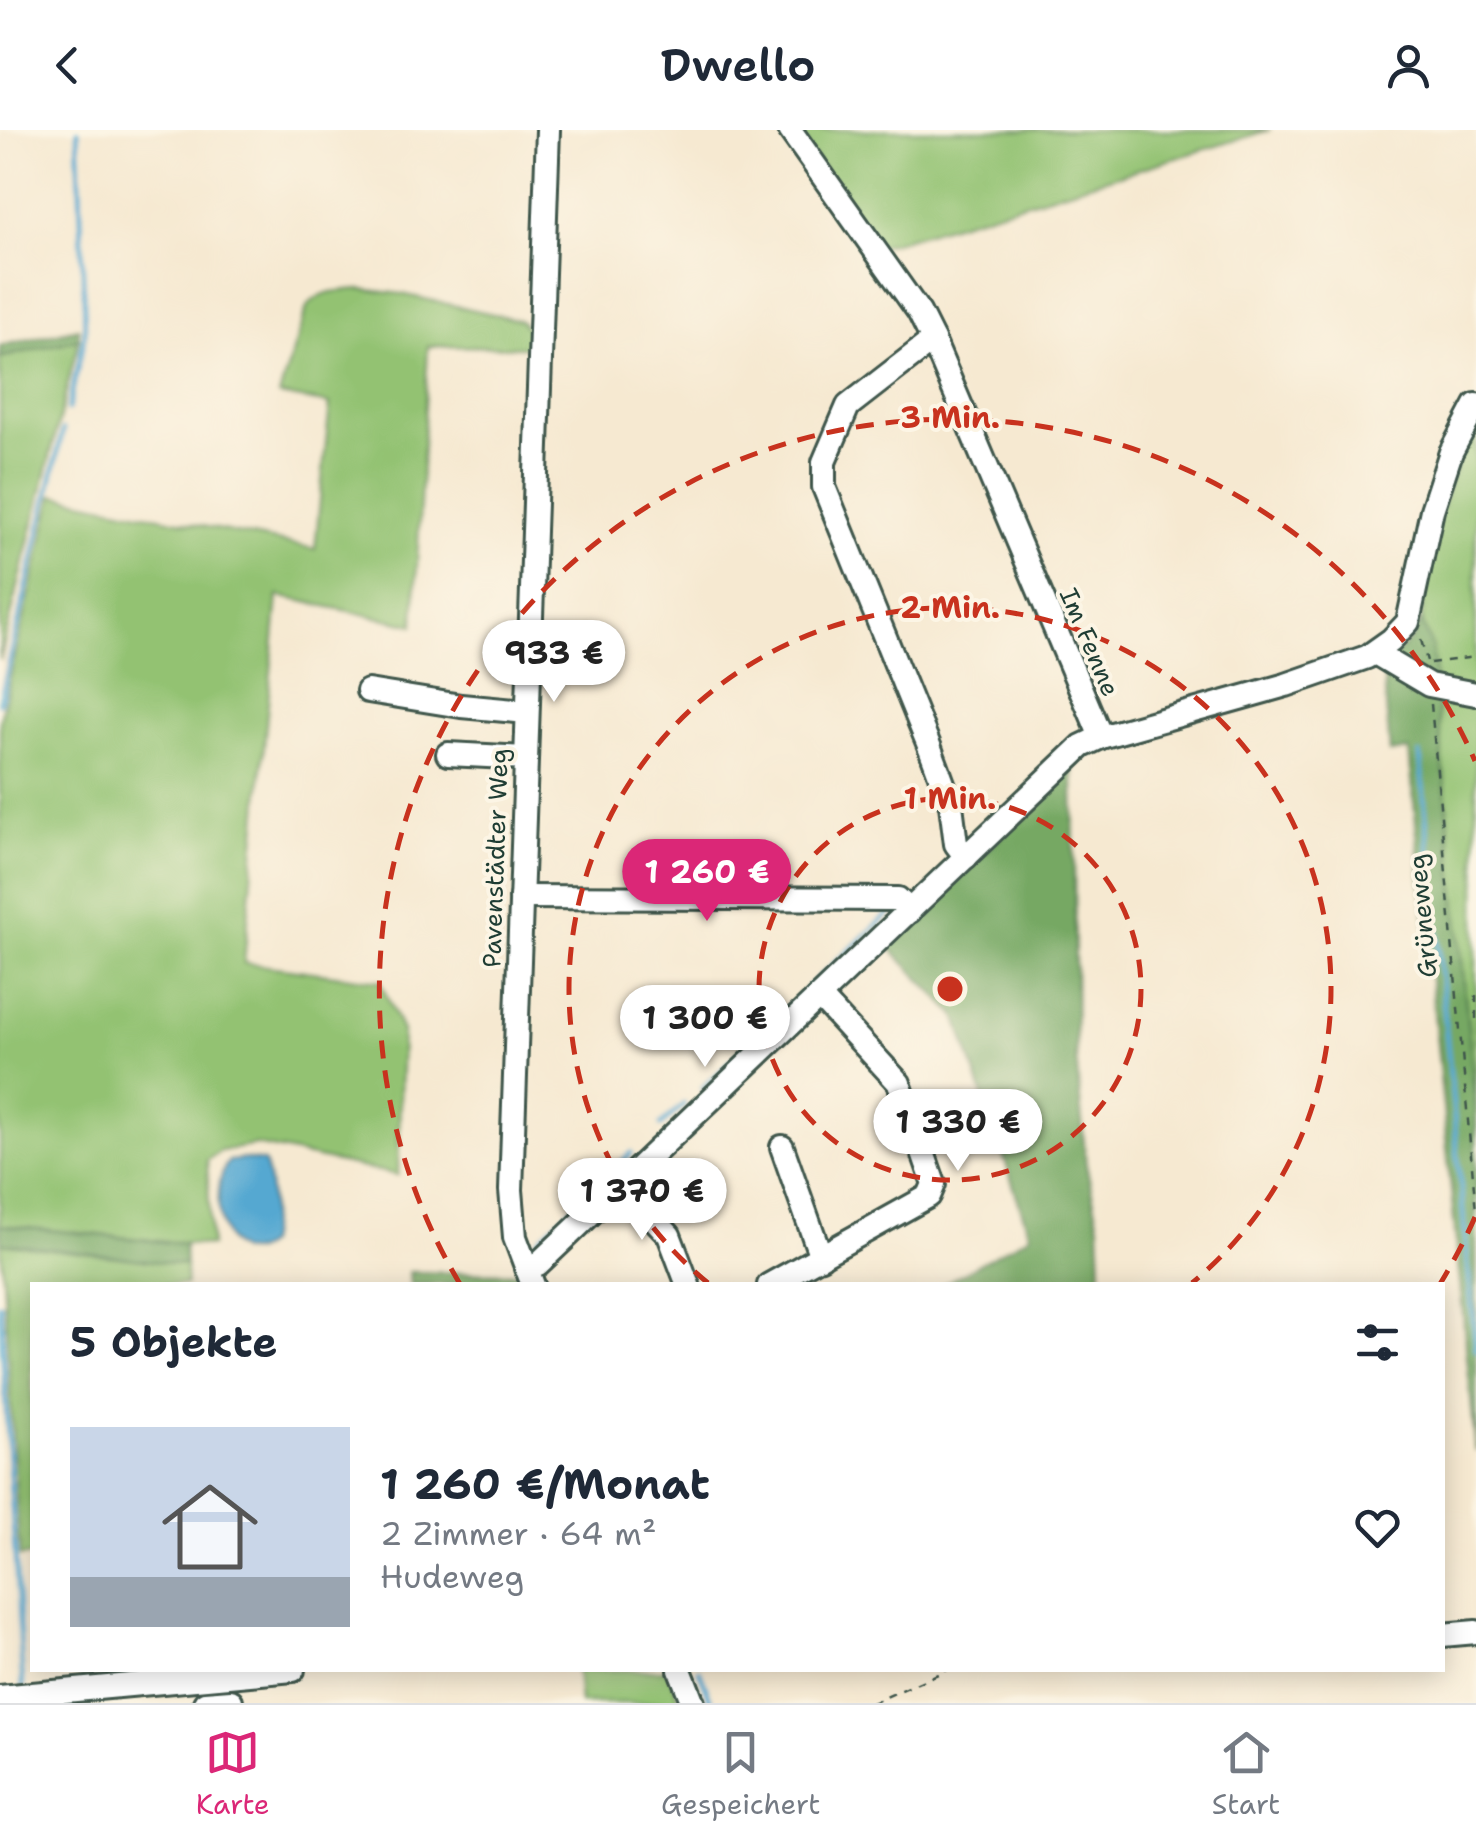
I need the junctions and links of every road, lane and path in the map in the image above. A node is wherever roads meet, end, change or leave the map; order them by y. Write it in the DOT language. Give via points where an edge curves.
graph roads {
  1 [pos="548,130"];
  2 [pos="790,130"];
  3 [pos="933,340"];
  4 [pos="1476,404"];
  5 [pos="1408,622"];
  6 [pos="1375,653"];
  7 [pos="1476,657"];
  8 [pos="1429,674"];
  9 [pos="368,691"];
  10 [pos="1476,694"];
  11 [pos="528,712"];
  12 [pos="1101,737"];
  13 [pos="448,754"];
  14 [pos="526,758"];
  15 [pos="966,857"];
  16 [pos="521,897"];
  17 [pos="910,912"];
  18 [pos="1476,995"];
  19 [pos="820,997"];
  20 [pos="1476,1020"];
  21 [pos="782,1147"];
  22 [pos="622,1185"];
  23 [pos="1476,1211"];
  24 [pos="821,1257"];
  25 [pos="530,1277"];
  26 [pos="687,1282"];
  27 [pos="775,1282"];
  28 [pos="1476,1632"];
  29 [pos="1445,1635"];
  30 [pos="270,1672"];
  31 [pos="681,1672"];
  32 [pos="942,1672"];
  33 [pos="202,1678"];
  34 [pos="0,1697"];
  35 [pos="231,1700"];
  36 [pos="205,1703"];
  37 [pos="693,1703"];
  38 [pos="872,1703"];
  1 -- 11 [label="street, Pavenstädter Weg"];
  2 -- 3 [label="street, Im Fenne"];
  3 -- 12 [label="street, Im Fenne"];
  3 -- 15 [label="street" via="848,406 824,462 824,486 930,748 951,804 956,844"];
  4 -- 5 [label="street" via="1432,510"];
  5 -- 6 [label="street, Im Fenne"];
  5 -- 8 [label="path, Grüneweg" via="1419,634"];
  6 -- 8 [label="street"];
  6 -- 12 [label="street, Im Fenne"];
  7 -- 8 [label="path"];
  8 -- 10 [label="street"];
  8 -- 23 [label="path, Grüneweg"];
  9 -- 11 [label="street"];
  11 -- 14 [label="street, Pavenstädter Weg"];
  12 -- 15 [label="street" via="1082,746"];
  13 -- 14 [label="street"];
  14 -- 16 [label="street, Pavenstädter Weg"];
  15 -- 17 [label="street"];
  16 -- 17 [label="street" via="898,898"];
  16 -- 25 [label="street, Pavenstädter Weg" via="511,1202"];
  17 -- 19 [label="street"];
  18 -- 20 [label="path"];
  19 -- 22 [label="street"];
  19 -- 24 [label="street" via="900,1083 934,1184 929,1196"];
  21 -- 24 [label="street"];
  22 -- 25 [label="street"];
  22 -- 26 [label="street" via="669,1234"];
  24 -- 27 [label="street"];
  28 -- 29 [label="street"];
  30 -- 33 [label="street"];
  31 -- 37 [label="street"];
  32 -- 38 [label="path"];
  33 -- 34 [label="street"];
  33 -- 36 [label="street"];
  35 -- 36 [label="street"];
}
